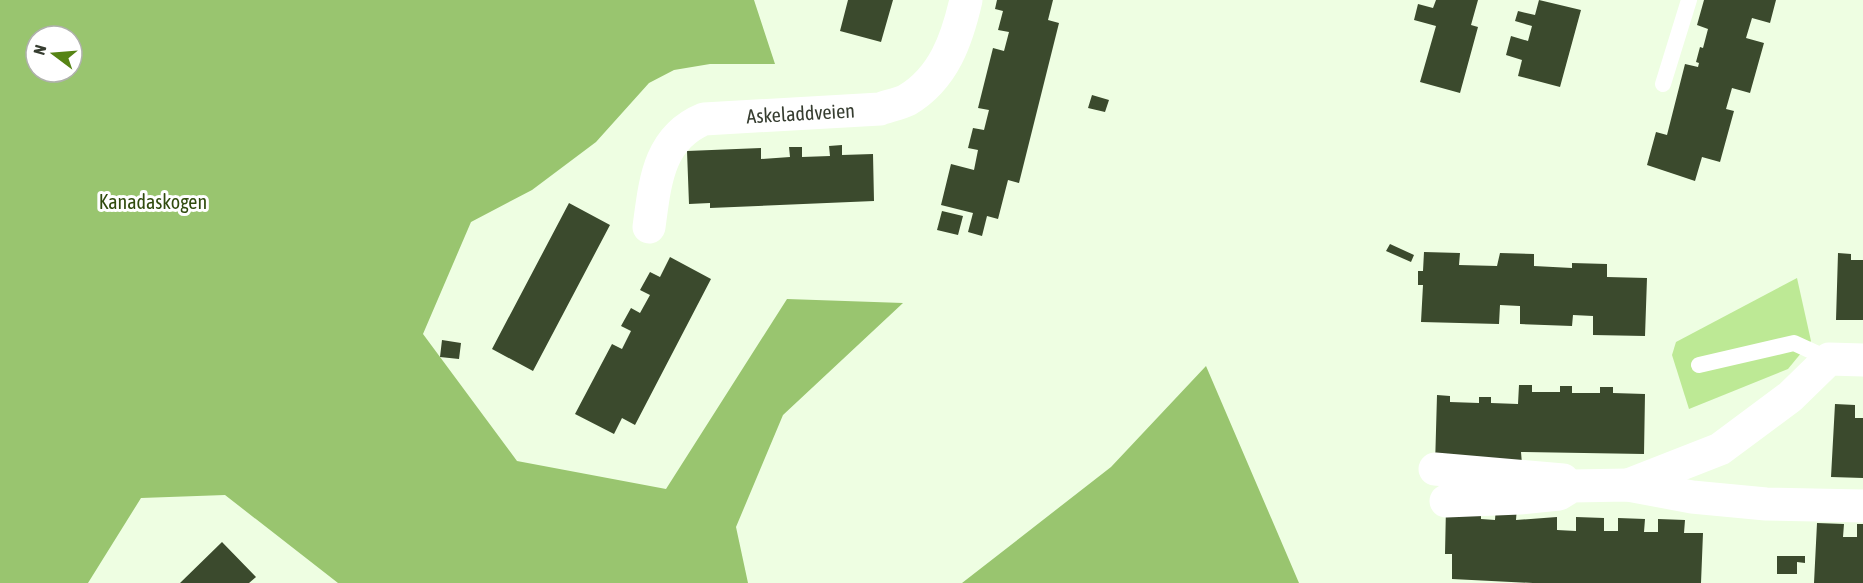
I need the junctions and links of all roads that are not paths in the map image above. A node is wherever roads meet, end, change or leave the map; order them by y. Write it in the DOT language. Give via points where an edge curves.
graph roads {
  1 [pos="966,0"];
  2 [pos="1689,0"];
  3 [pos="1664,84"];
  4 [pos="649,227"];
  5 [pos="1829,359"];
  6 [pos="1863,360"];
  7 [pos="1699,365"];
  8 [pos="1435,469"];
  9 [pos="1628,484"];
  10 [pos="1572,486"];
  11 [pos="1446,501"];
  12 [pos="1863,506"];
  1 -- 4 [label="street, Askeladdveien" via="950,55 907,99 880,109 704,119 686,126 672,140 661,165"];
  2 -- 3 [label="lane"];
  5 -- 6 [label="street"];
  5 -- 7 [label="lane" via="1794,343"];
  5 -- 9 [label="street" via="1790,397 1720,449"];
  8 -- 10 [label="street" via="1560,478"];
  9 -- 10 [label="street"];
  9 -- 12 [label="street" via="1692,498"];
  10 -- 11 [label="street" via="1559,494"];
}
